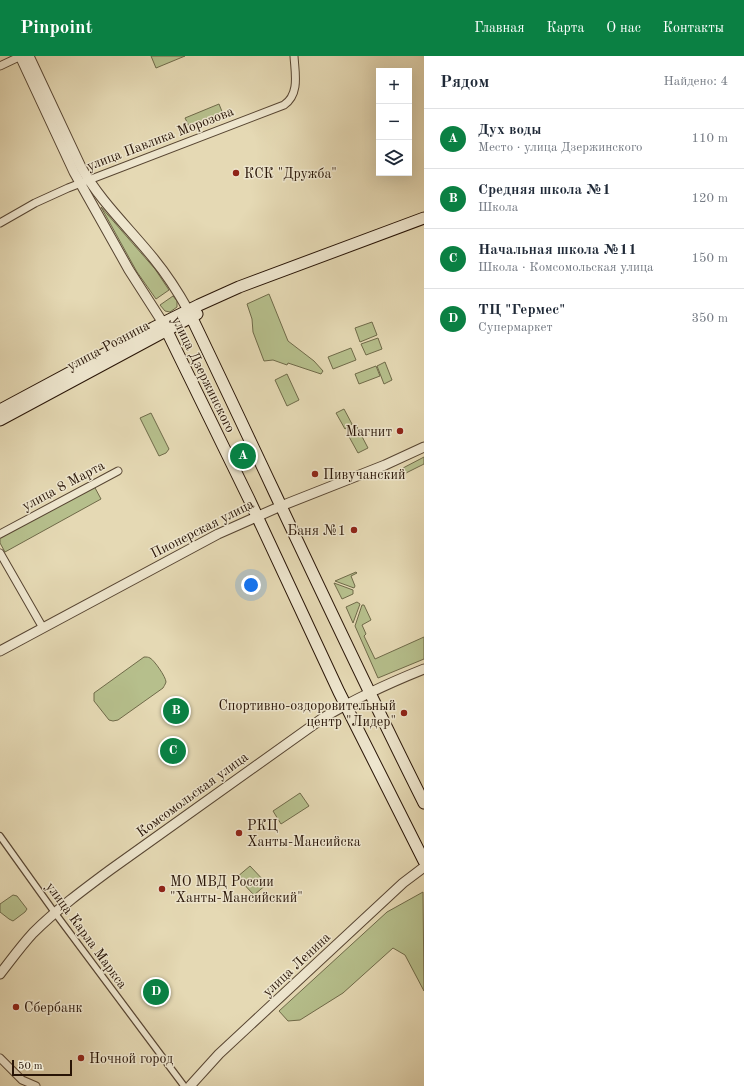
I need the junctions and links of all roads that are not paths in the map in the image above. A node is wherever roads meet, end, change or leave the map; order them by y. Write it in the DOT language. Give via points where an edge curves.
graph roads {
  1 [pos="21,56"];
  2 [pos="29,56"];
  3 [pos="294,56"];
  4 [pos="0,66"];
  5 [pos="84,181"];
  6 [pos="424,218"];
  7 [pos="0,223"];
  8 [pos="190,314"];
  9 [pos="165,327"];
  10 [pos="0,410"];
  11 [pos="0,420"];
  12 [pos="424,447"];
  13 [pos="118,471"];
  14 [pos="281,506"];
  15 [pos="257,516"];
  16 [pos="0,534"];
  17 [pos="0,553"];
  18 [pos="43,628"];
  19 [pos="0,651"];
  20 [pos="424,669"];
  21 [pos="369,693"];
  22 [pos="346,705"];
  23 [pos="424,803"];
  24 [pos="0,836"];
  25 [pos="424,861"];
  26 [pos="424,867"];
  27 [pos="55,913"];
  28 [pos="0,974"];
  29 [pos="0,1058"];
  30 [pos="36,1086"];
  31 [pos="184,1086"];
  32 [pos="190,1086"];
  1 -- 4 [label="street"];
  1 -- 5 [label="street, улица Дзержинского"];
  2 -- 5 [label="street, улица Дзержинского" via="81,166"];
  3 -- 5 [label="street, улица Павлика Морозова" via="295,90 292,98 284,105"];
  5 -- 7 [label="street, улица Павлика Морозова" via="35,203"];
  5 -- 8 [label="street, улица Дзержинского" via="160,266"];
  5 -- 9 [label="street, улица Дзержинского" via="129,270"];
  6 -- 8 [label="main road, улица Рознина" via="274,275"];
  8 -- 9 [label="main road, улица Рознина"];
  8 -- 14 [label="main road, улица Дзержинского"];
  9 -- 10 [label="main road, улица Рознина"];
  9 -- 11 [label="main road, улица Рознина"];
  9 -- 15 [label="main road, улица Дзержинского"];
  12 -- 14 [label="street, Пионерская улица"];
  13 -- 16 [label="street, улица 8 Марта"];
  14 -- 15 [label="street, Пионерская улица"];
  14 -- 21 [label="main road, улица Дзержинского"];
  15 -- 18 [label="street, Пионерская улица" via="193,547"];
  15 -- 22 [label="main road, улица Дзержинского"];
  17 -- 18 [label="street"];
  18 -- 19 [label="street, Пионерская улица"];
  20 -- 21 [label="street, Комсомольская улица"];
  21 -- 22 [label="street, Комсомольская улица"];
  21 -- 23 [label="main road, улица Дзержинского"];
  22 -- 25 [label="main road, улица Дзержинского"];
  22 -- 27 [label="street, Комсомольская улица" via="311,726 174,823"];
  24 -- 27 [label="street, улица Карла Маркса"];
  26 -- 32 [label="street, улица Ленина" via="403,883 218,1054"];
  27 -- 28 [label="street, Комсомольская улица" via="32,934"];
  27 -- 31 [label="street, улица Карла Маркса"];
  29 -- 30 [label="street" via="22,1080"];
}
